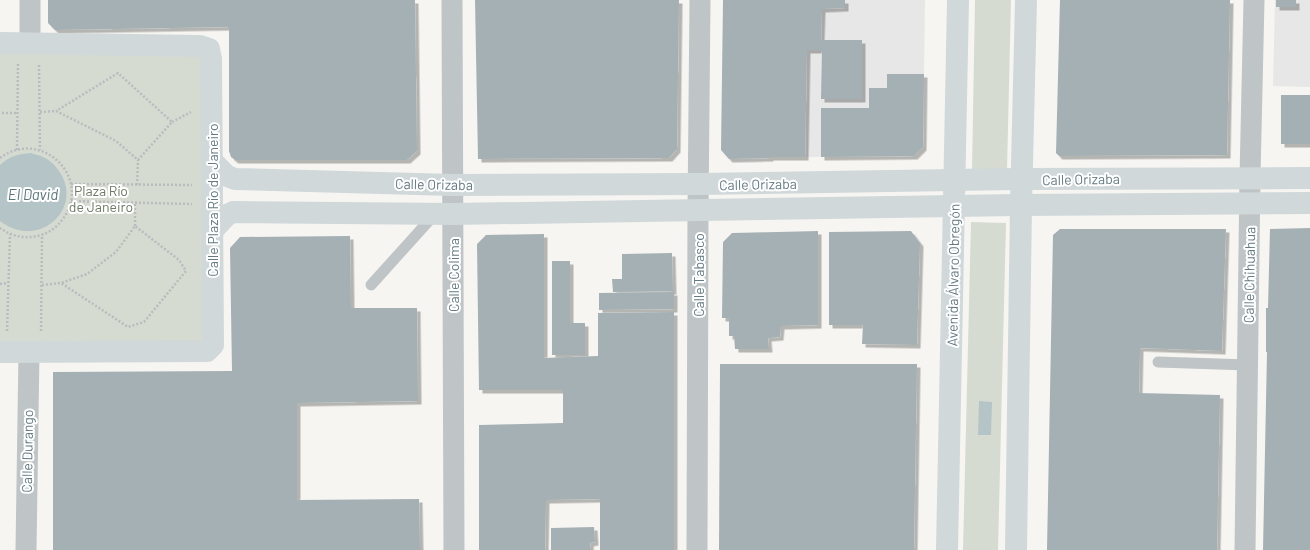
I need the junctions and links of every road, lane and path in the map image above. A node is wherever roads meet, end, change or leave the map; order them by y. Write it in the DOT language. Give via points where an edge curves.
graph roads {
  1 [pos="30,0"];
  2 [pos="452,0"];
  3 [pos="700,0"];
  4 [pos="958,0"];
  5 [pos="1026,0"];
  6 [pos="1254,0"];
  7 [pos="20,52"];
  8 [pos="12,64"];
  9 [pos="25,64"];
  10 [pos="117,69"];
  11 [pos="118,73"];
  12 [pos="195,110"];
  13 [pos="56,111"];
  14 [pos="40,112"];
  15 [pos="1,113"];
  16 [pos="18,113"];
  17 [pos="172,122"];
  18 [pos="17,150"];
  19 [pos="40,150"];
  20 [pos="0,158"];
  21 [pos="138,160"];
  22 [pos="212,161"];
  23 [pos="1250,177"];
  24 [pos="1310,178"];
  25 [pos="1022,179"];
  26 [pos="954,181"];
  27 [pos="71,184"];
  28 [pos="698,184"];
  29 [pos="137,185"];
  30 [pos="453,185"];
  31 [pos="212,195"];
  32 [pos="71,201"];
  33 [pos="135,202"];
  34 [pos="1310,202"];
  35 [pos="1250,203"];
  36 [pos="1021,205"];
  37 [pos="954,206"];
  38 [pos="698,211"];
  39 [pos="444,214"];
  40 [pos="134,226"];
  41 [pos="0,228"];
  42 [pos="212,230"];
  43 [pos="10,234"];
  44 [pos="42,235"];
  45 [pos="8,283"];
  46 [pos="61,283"];
  47 [pos="0,284"];
  48 [pos="42,285"];
  49 [pos="371,285"];
  50 [pos="3,352"];
  51 [pos="35,352"];
  52 [pos="1158,362"];
  53 [pos="1248,365"];
  54 [pos="26,550"];
  55 [pos="454,550"];
  56 [pos="697,550"];
  57 [pos="947,550"];
  58 [pos="1016,550"];
  59 [pos="1245,550"];
  1 -- 7 [label="street"];
  2 -- 30 [label="street, Calle Colima"];
  3 -- 28 [label="street, Calle Tabasco"];
  4 -- 26 [label="street, Avenida Álvaro Obregón"];
  5 -- 25 [label="street"];
  6 -- 23 [label="street, Calle Chihuahua"];
  7 -- 8 [label="path"];
  7 -- 9 [label="path"];
  7 -- 14 [label="path" via="39,64"];
  7 -- 16 [label="path"];
  7 -- 22 [label="street, Calle Plaza Río de Janeiro" via="200,46 209,49"];
  10 -- 11 [label="path"];
  11 -- 13 [label="path"];
  11 -- 17 [label="path"];
  12 -- 17 [label="path"];
  13 -- 14 [label="path"];
  13 -- 21 [label="path" via="116,141"];
  14 -- 19 [label="path"];
  15 -- 16 [label="path"];
  16 -- 18 [label="path"];
  17 -- 21 [label="path"];
  18 -- 19 [label="path"];
  18 -- 20 [label="path"];
  19 -- 27 [label="path" via="57,160"];
  21 -- 29 [label="path"];
  22 -- 30 [label="street, Calle Orizaba" via="227,176 235,180"];
  22 -- 31 [label="street, Calle Plaza Río de Janeiro"];
  23 -- 24 [label="street, Calle Orizaba"];
  23 -- 25 [label="street, Calle Orizaba"];
  23 -- 35 [label="street, Calle Chihuahua"];
  25 -- 26 [label="street, Calle Orizaba"];
  25 -- 36 [label="street"];
  26 -- 28 [label="street, Calle Orizaba"];
  26 -- 37 [label="street, Avenida Álvaro Obregón"];
  27 -- 29 [label="path"];
  27 -- 32 [label="path"];
  28 -- 30 [label="street, Calle Orizaba"];
  28 -- 38 [label="street, Calle Tabasco"];
  29 -- 31 [label="path"];
  30 -- 39 [label="street, Calle Colima"];
  31 -- 33 [label="path"];
  31 -- 42 [label="street, Calle Plaza Río de Janeiro"];
  32 -- 33 [label="path"];
  32 -- 44 [label="path" via="61,222"];
  33 -- 40 [label="path"];
  34 -- 35 [label="street, Calle Orizaba"];
  35 -- 36 [label="street, Calle Orizaba"];
  35 -- 53 [label="street, Calle Chihuahua"];
  36 -- 37 [label="street, Calle Orizaba"];
  36 -- 58 [label="street"];
  37 -- 38 [label="street, Calle Orizaba"];
  37 -- 57 [label="street, Avenida Álvaro Obregón"];
  38 -- 39 [label="street, Calle Orizaba"];
  38 -- 56 [label="street, Calle Tabasco"];
  39 -- 42 [label="street, Calle Orizaba" via="232,212"];
  39 -- 49 [label="lane"];
  39 -- 55 [label="street, Calle Colima"];
  40 -- 46 [label="path" via="116,252 87,274"];
  40 -- 46 [label="path" via="179,260 186,271 144,322 128,327"];
  41 -- 43 [label="path"];
  42 -- 51 [label="street, Calle Plaza Río de Janeiro" via="213,345 207,351"];
  43 -- 44 [label="path" via="26,238"];
  43 -- 45 [label="path"];
  44 -- 48 [label="path"];
  45 -- 47 [label="path"];
  45 -- 50 [label="path"];
  46 -- 48 [label="path"];
  48 -- 51 [label="path"];
  50 -- 51 [label="street, Calle Plaza Río de Janeiro"];
  51 -- 54 [label="street, Calle Durango"];
  52 -- 53 [label="lane"];
  53 -- 59 [label="street, Calle Chihuahua"];
}
